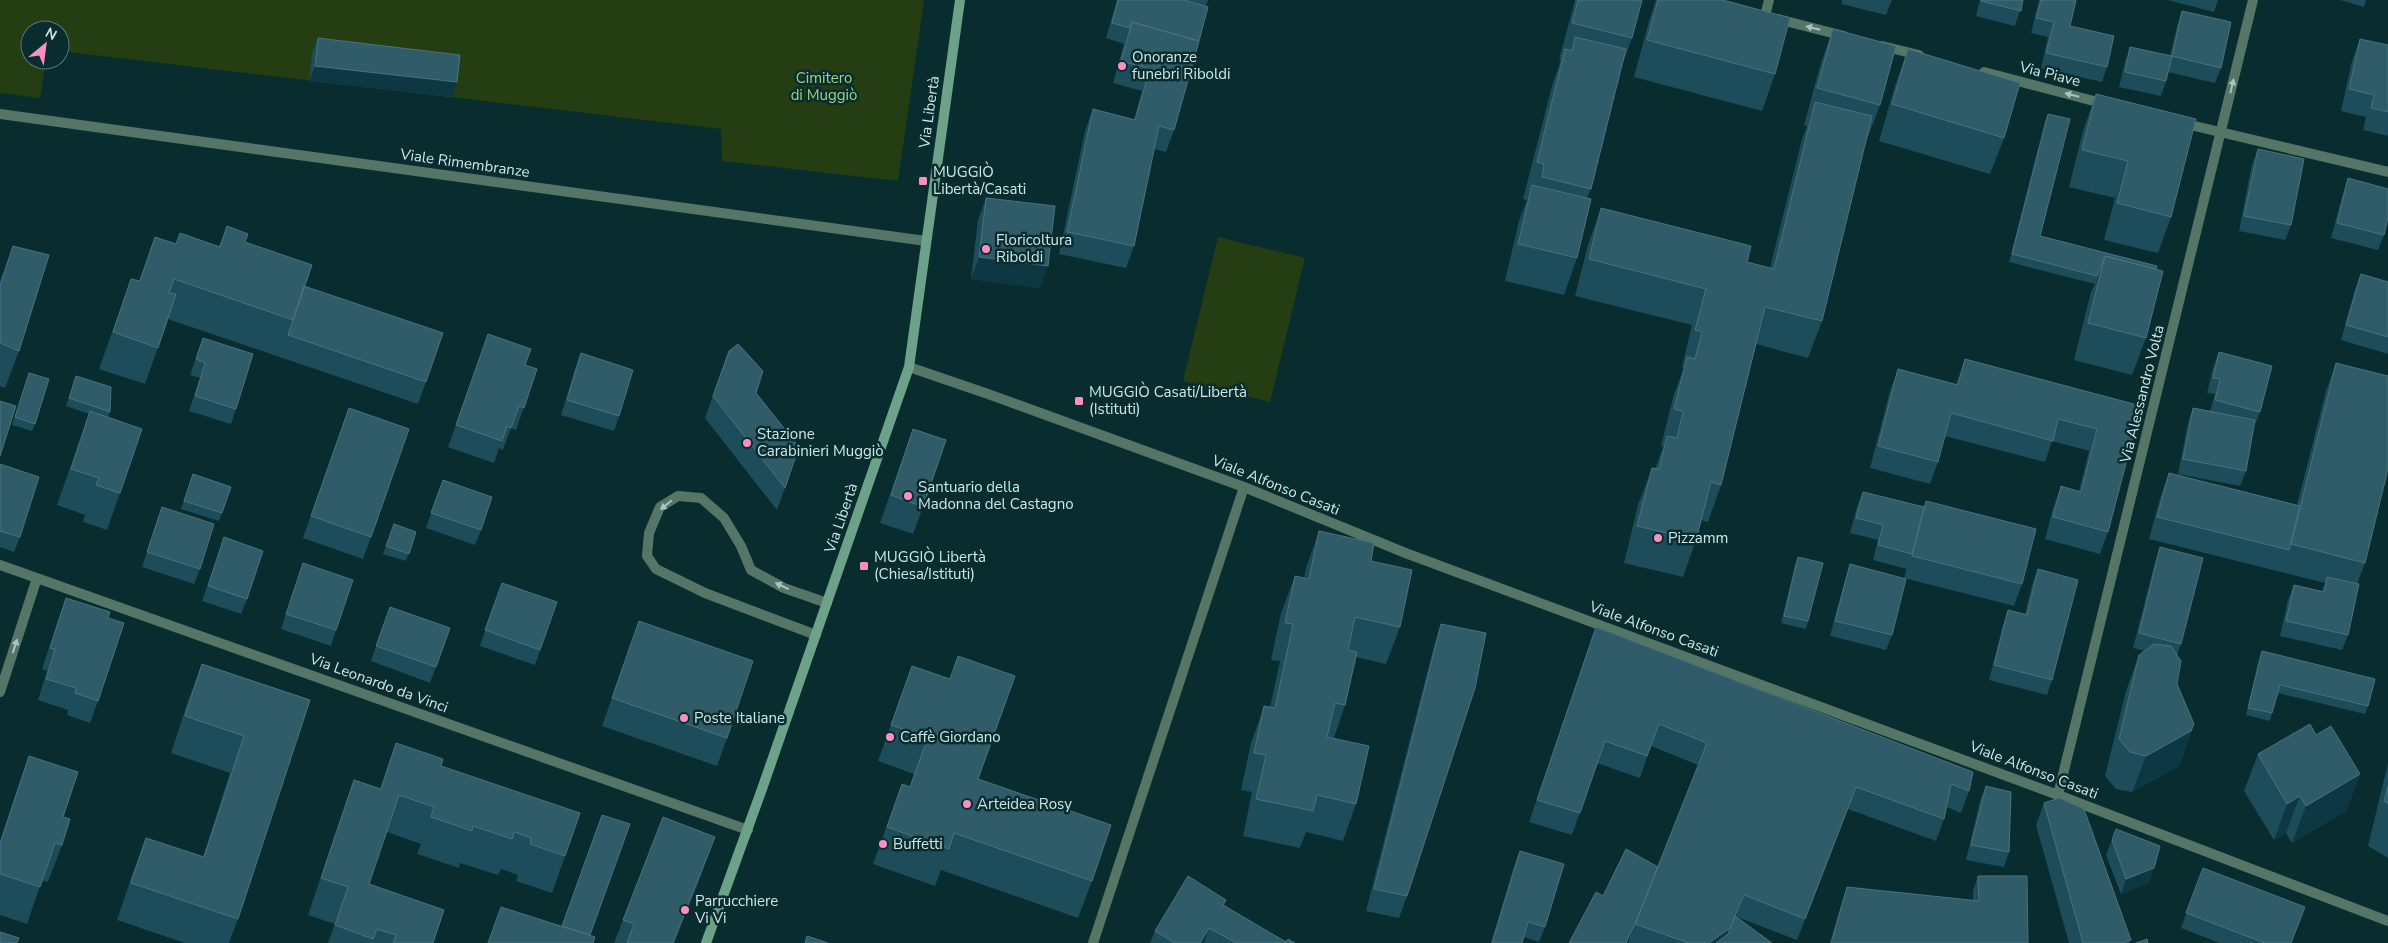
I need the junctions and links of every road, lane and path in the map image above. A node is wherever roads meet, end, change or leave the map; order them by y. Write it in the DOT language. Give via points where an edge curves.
graph roads {
  1 [pos="960,0"];
  2 [pos="1769,0"];
  3 [pos="2253,0"];
  4 [pos="1851,38"];
  5 [pos="1870,43"];
  6 [pos="1927,58"];
  7 [pos="1974,70"];
  8 [pos="2117,107"];
  9 [pos="0,114"];
  10 [pos="2174,121"];
  11 [pos="2221,134"];
  12 [pos="2388,172"];
  13 [pos="926,241"];
  14 [pos="908,367"];
  15 [pos="1244,487"];
  16 [pos="0,565"];
  17 [pos="37,578"];
  18 [pos="827,603"];
  19 [pos="816,634"];
  20 [pos="0,692"];
  21 [pos="2058,795"];
  22 [pos="748,830"];
  23 [pos="2388,921"];
  24 [pos="706,943"];
  25 [pos="1092,943"];
  1 -- 13 [label="street, Via Libertà"];
  4 -- 2 [label="street, one-way" via="1761,15"];
  11 -- 3 [label="street, Via Alessandro Volta, one-way"];
  5 -- 6 [label="street"];
  8 -- 7 [label="street, Via Piave, one-way"];
  9 -- 13 [label="street, Viale Rimembranze"];
  10 -- 11 [label="street"];
  11 -- 12 [label="street"];
  11 -- 21 [label="street, Via Alessandro Volta"];
  13 -- 14 [label="street, Via Libertà"];
  14 -- 15 [label="street, Viale Alfonso Casati"];
  14 -- 18 [label="street, Via Libertà"];
  15 -- 21 [label="street, Viale Alfonso Casati" via="1417,558"];
  15 -- 25 [label="street"];
  16 -- 17 [label="street, Via Leonardo da Vinci"];
  20 -- 17 [label="street, one-way"];
  17 -- 22 [label="street, Via Leonardo da Vinci"];
  18 -- 19 [label="street, Via Libertà"];
  18 -- 19 [label="street, one-way" via="784,588 751,570 724,518 701,498 678,496 660,507 649,532 647,556 656,569 705,593"];
  19 -- 22 [label="street, Via Libertà"];
  21 -- 23 [label="street, Viale Alfonso Casati"];
  22 -- 24 [label="street, Via Libertà"];
}
